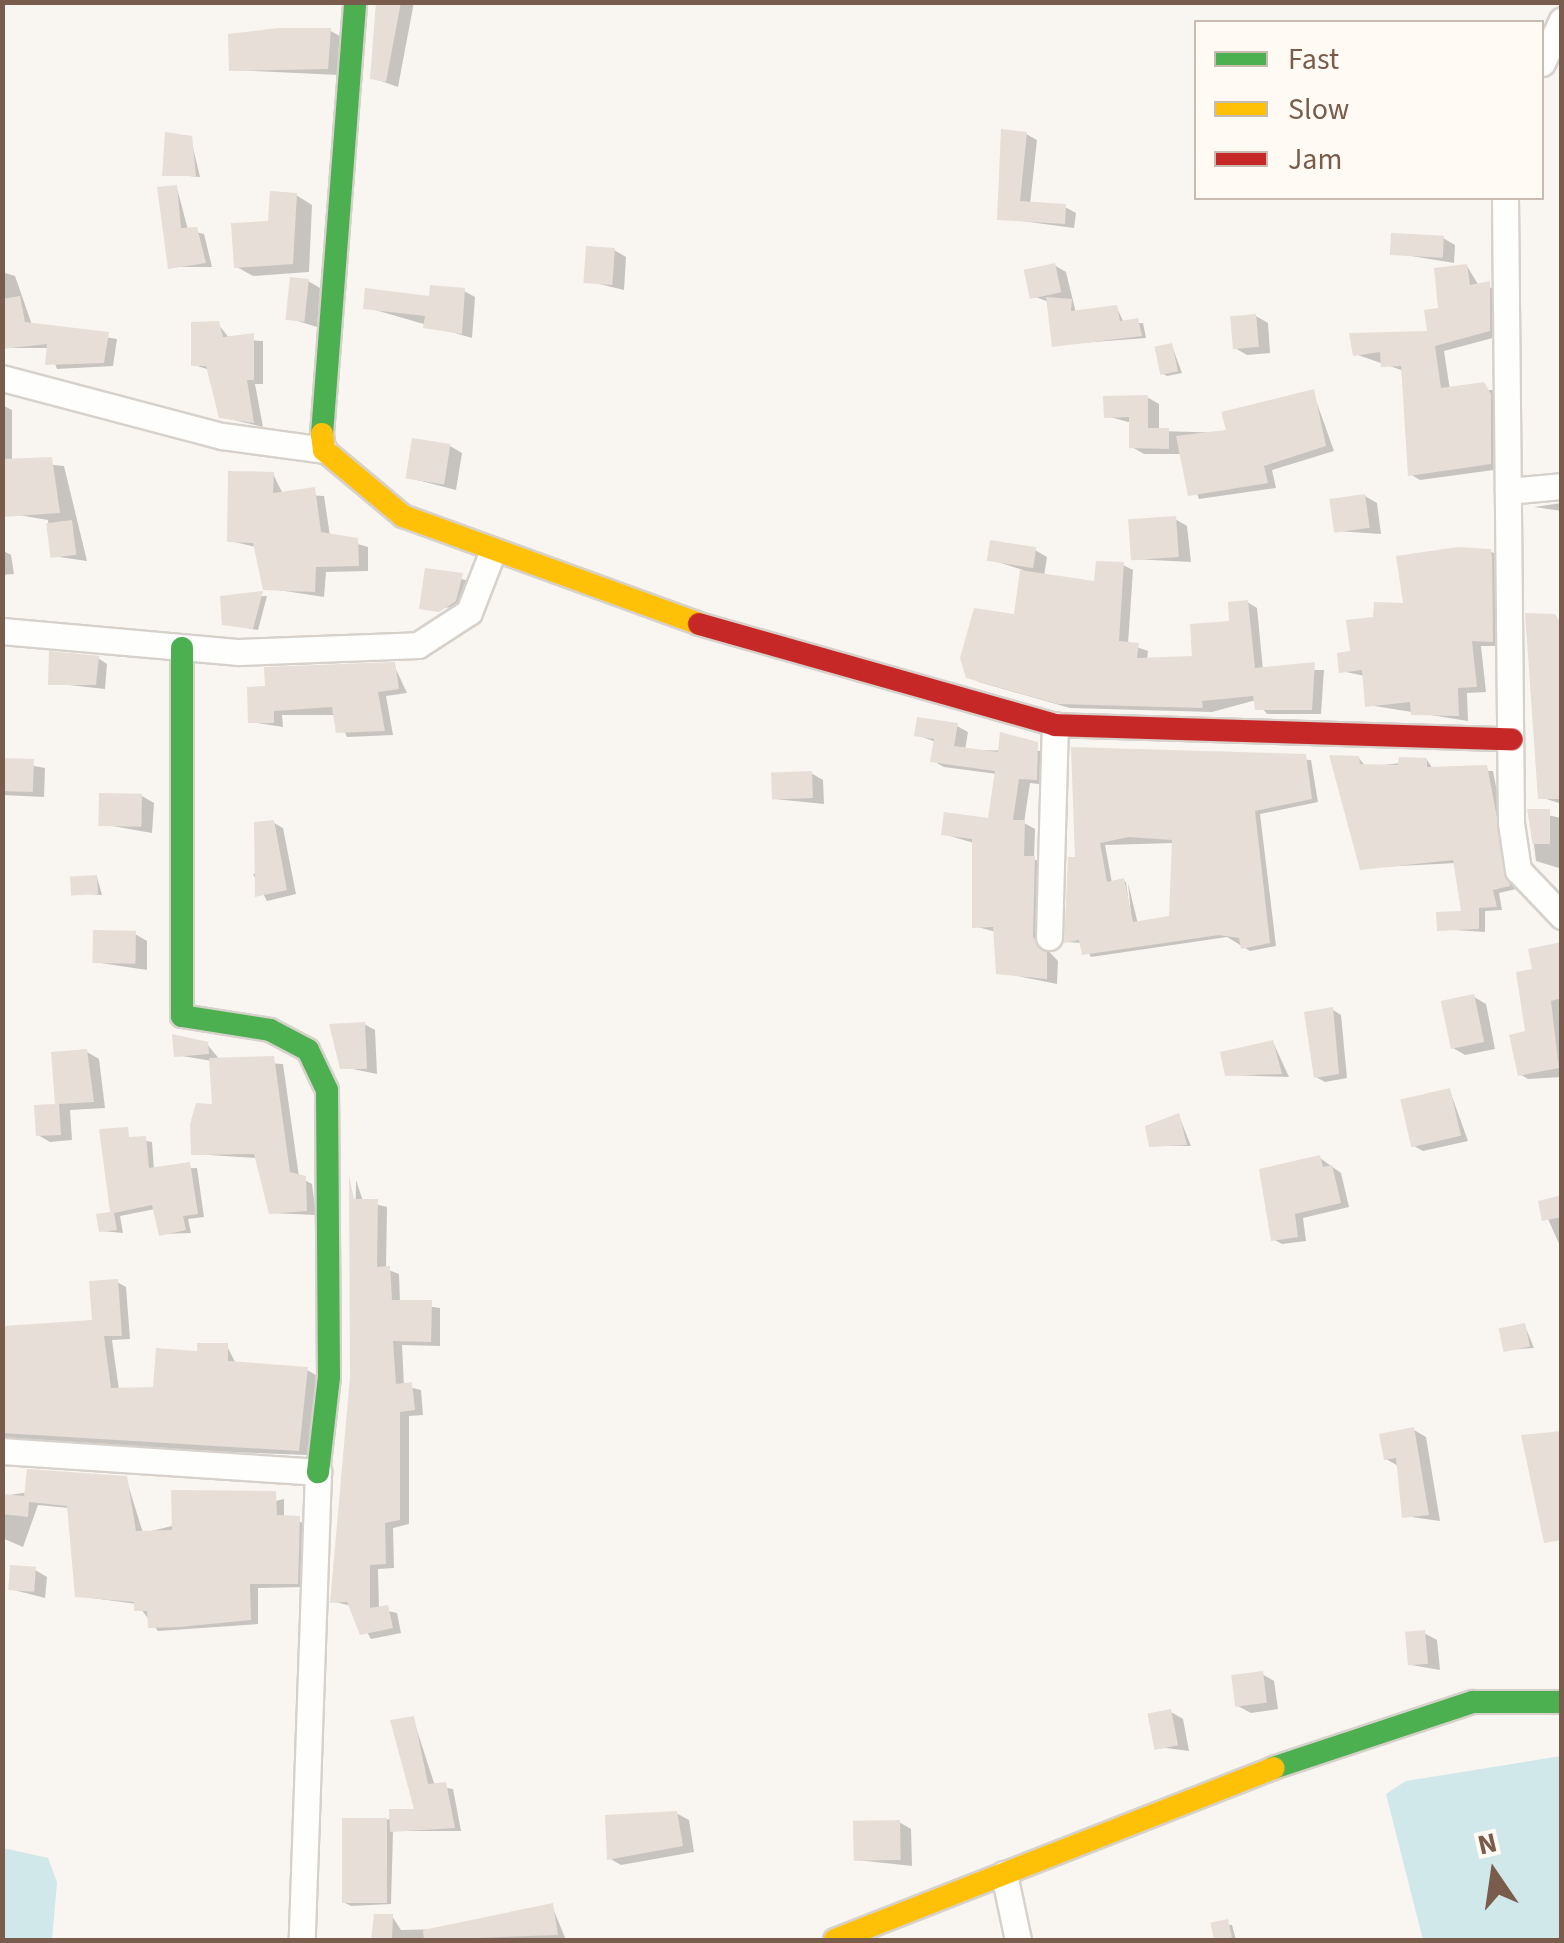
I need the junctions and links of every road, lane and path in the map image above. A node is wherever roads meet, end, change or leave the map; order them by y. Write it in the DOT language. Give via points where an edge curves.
graph roads {
  1 [pos="355,2"];
  2 [pos="1562,20"];
  3 [pos="1544,59"];
  4 [pos="1506,200"];
  5 [pos="2,378"];
  6 [pos="324,450"];
  7 [pos="1562,486"];
  8 [pos="1508,491"];
  9 [pos="492,553"];
  10 [pos="2,631"];
  11 [pos="182,648"];
  12 [pos="1055,725"];
  13 [pos="1512,739"];
  14 [pos="1562,916"];
  15 [pos="1049,937"];
  16 [pos="2,1452"];
  17 [pos="318,1472"];
  18 [pos="1562,1702"];
  19 [pos="1004,1874"];
  20 [pos="302,1940"];
  21 [pos="835,1940"];
  22 [pos="1018,1940"];
  1 -- 6 [label="street" via="320,323"];
  2 -- 3 [label="street"];
  4 -- 8 [label="street"];
  5 -- 6 [label="street" via="222,436"];
  6 -- 9 [label="street" via="403,516"];
  7 -- 8 [label="street"];
  8 -- 13 [label="street"];
  9 -- 11 [label="street" via="469,612 418,645"];
  9 -- 12 [label="street" via="691,622"];
  10 -- 11 [label="street"];
  11 -- 17 [label="street" via="182,1016 270,1030 308,1050 327,1090 329,1377"];
  12 -- 13 [label="street"];
  12 -- 15 [label="street"];
  13 -- 14 [label="street" via="1518,870"];
  16 -- 17 [label="street"];
  17 -- 20 [label="street"];
  18 -- 19 [label="street" via="1473,1702 1366,1731"];
  19 -- 21 [label="street"];
  19 -- 22 [label="street"];
}
